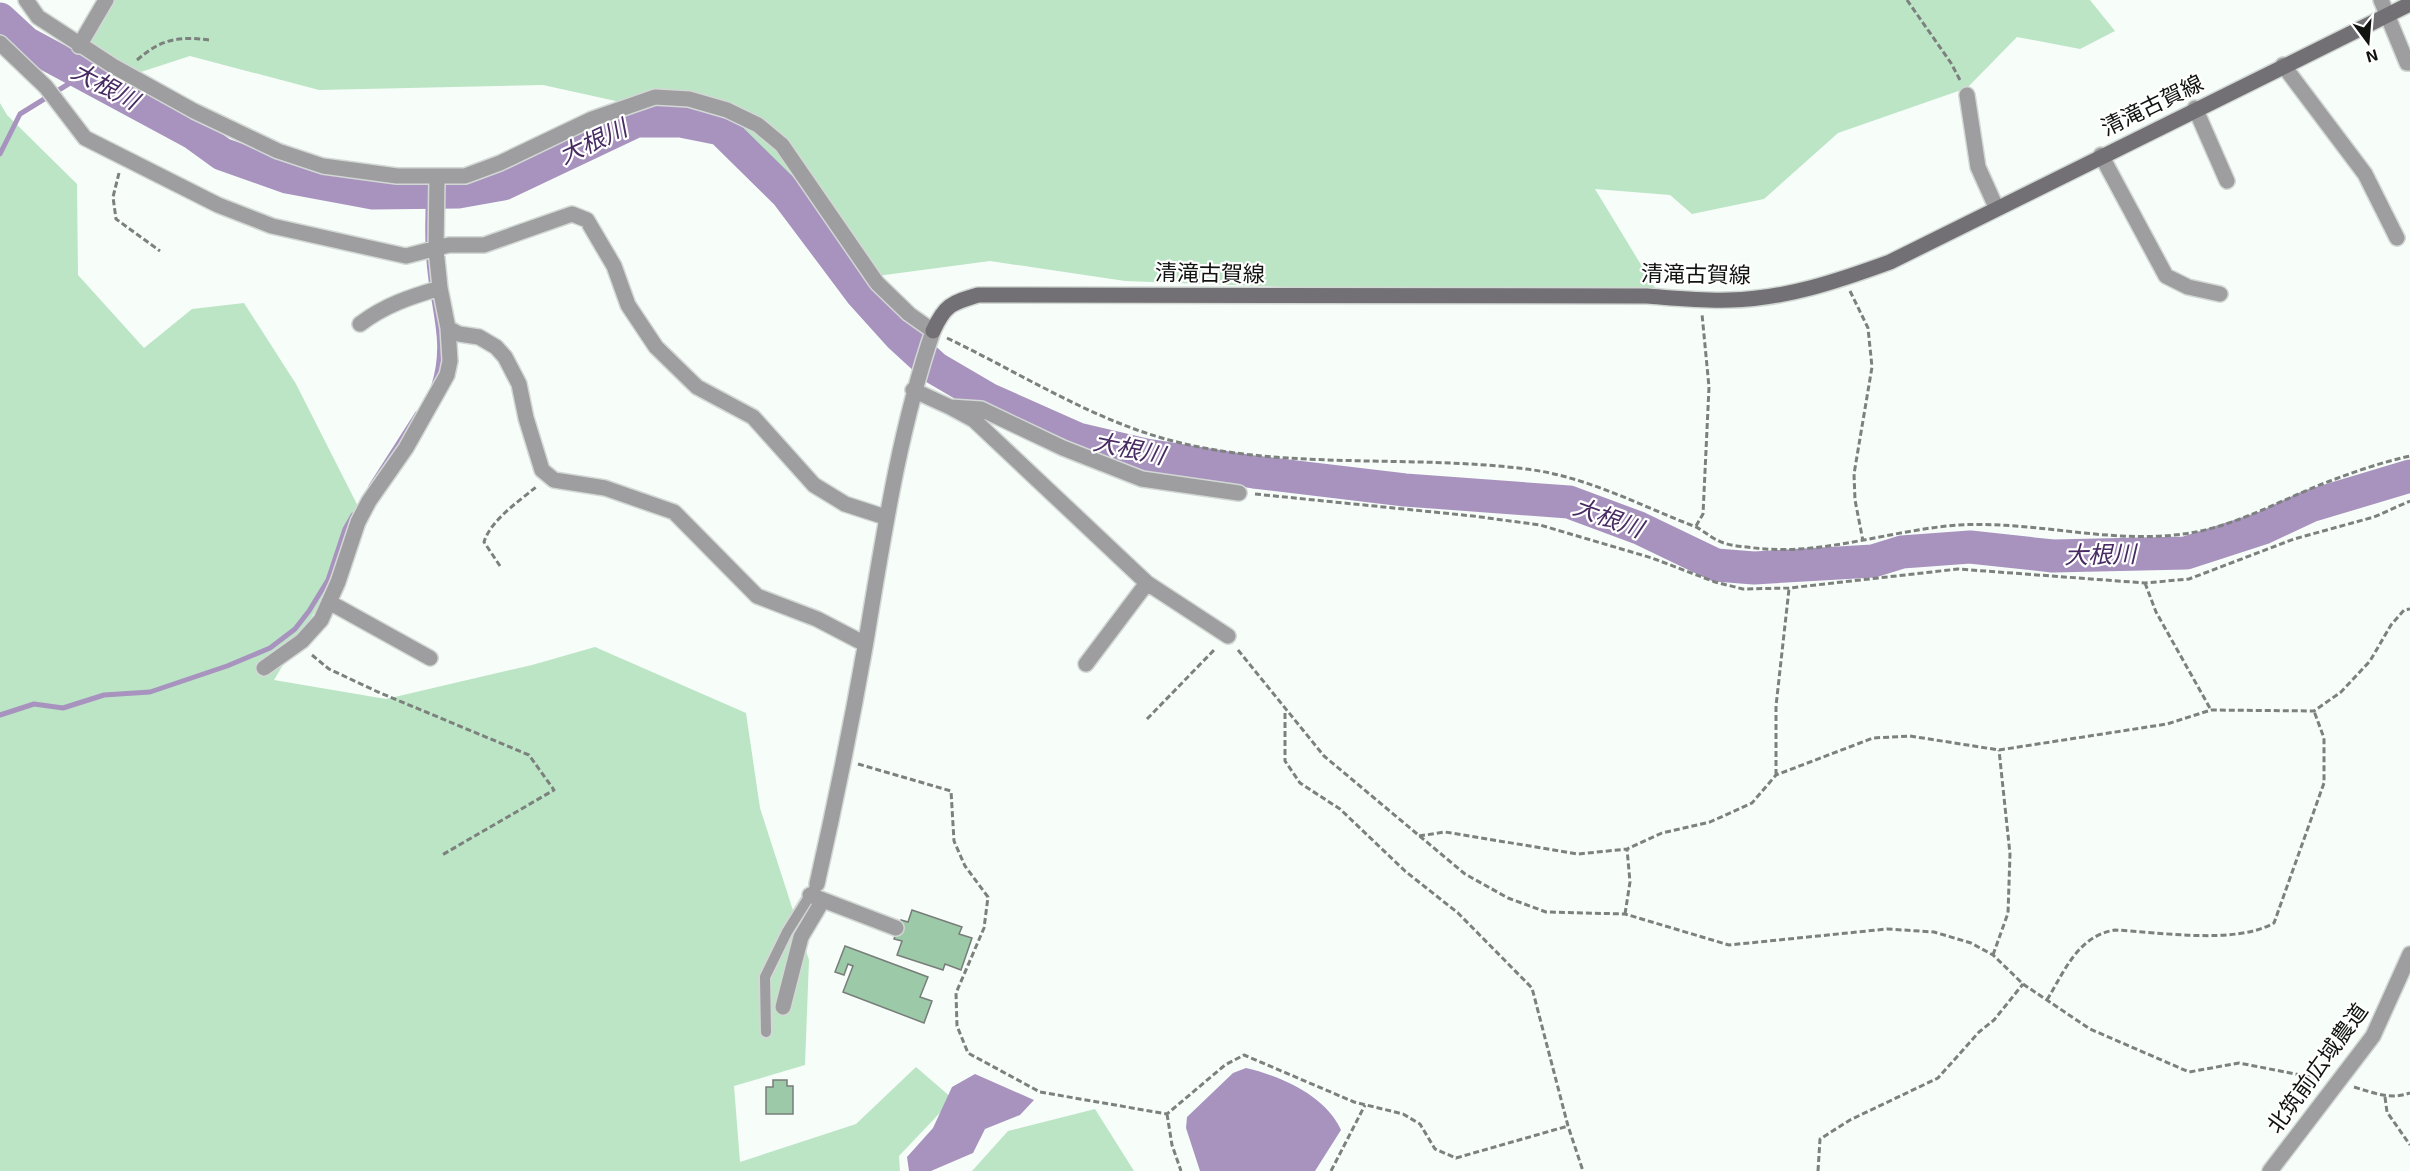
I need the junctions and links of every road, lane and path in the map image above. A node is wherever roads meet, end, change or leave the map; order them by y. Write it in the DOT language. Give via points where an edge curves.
graph roads {
  1 [pos="26,0"];
  2 [pos="106,0"];
  3 [pos="1907,0"];
  4 [pos="2381,0"];
  5 [pos="2410,4"];
  6 [pos="2386,15"];
  7 [pos="209,40"];
  8 [pos="0,43"];
  9 [pos="80,46"];
  10 [pos="2410,63"];
  11 [pos="2283,65"];
  12 [pos="128,75"];
  13 [pos="1967,95"];
  14 [pos="2195,108"];
  15 [pos="2101,155"];
  16 [pos="123,157"];
  17 [pos="436,178"];
  18 [pos="2227,181"];
  19 [pos="1996,207"];
  20 [pos="2397,238"];
  21 [pos="436,249"];
  22 [pos="160,251"];
  23 [pos="1844,279"];
  24 [pos="440,288"];
  25 [pos="2220,294"];
  26 [pos="1701,299"];
  27 [pos="360,324"];
  28 [pos="448,328"];
  29 [pos="933,331"];
  30 [pos="913,390"];
  31 [pos="950,407"];
  32 [pos="2410,456"];
  33 [pos="549,476"];
  34 [pos="1239,493"];
  35 [pos="2410,501"];
  36 [pos="885,517"];
  37 [pos="1696,526"];
  38 [pos="1863,541"];
  39 [pos="500,566"];
  40 [pos="1147,583"];
  41 [pos="2145,584"];
  42 [pos="1789,588"];
  43 [pos="329,602"];
  44 [pos="2410,609"];
  45 [pos="1228,636"];
  46 [pos="302,641"];
  47 [pos="865,644"];
  48 [pos="430,658"];
  49 [pos="1086,664"];
  50 [pos="264,668"];
  51 [pos="2211,710"];
  52 [pos="2314,711"];
  53 [pos="1285,712"];
  54 [pos="1147,719"];
  55 [pos="1999,750"];
  56 [pos="845,760"];
  57 [pos="1776,775"];
  58 [pos="1419,836"];
  59 [pos="1627,849"];
  60 [pos="442,855"];
  61 [pos="817,893"];
  62 [pos="1624,914"];
  63 [pos="896,928"];
  64 [pos="2410,954"];
  65 [pos="1993,956"];
  66 [pos="2023,984"];
  67 [pos="2047,1000"];
  68 [pos="783,1007"];
  69 [pos="766,1032"];
  70 [pos="2338,1082"];
  71 [pos="2410,1093"];
  72 [pos="2385,1096"];
  73 [pos="1365,1105"];
  74 [pos="1167,1114"];
  75 [pos="1568,1126"];
  76 [pos="2410,1145"];
  77 [pos="1181,1171"];
  78 [pos="1331,1171"];
  79 [pos="1583,1171"];
  80 [pos="1818,1171"];
  81 [pos="2270,1171"];
  1 -- 9 [label="street" via="38,18"];
  2 -- 9 [label="street"];
  3 -- 13 [label="path" via="1951,63"];
  4 -- 6 [label="street"];
  5 -- 6 [label="main road, 清滝古賀線"];
  6 -- 10 [label="street"];
  6 -- 11 [label="main road, 清滝古賀線"];
  7 -- 12 [label="path" via="184,37 154,45 137,60"];
  8 -- 16 [label="street" via="46,87 85,138"];
  9 -- 12 [label="street"];
  11 -- 14 [label="main road, 清滝古賀線"];
  11 -- 20 [label="street" via="2365,174"];
  12 -- 17 [label="street" via="278,151 323,166"];
  13 -- 19 [label="street" via="1978,167"];
  14 -- 15 [label="main road, 清滝古賀線"];
  14 -- 18 [label="street"];
  15 -- 19 [label="main road, 清滝古賀線"];
  15 -- 25 [label="street" via="2166,276 2188,287"];
  16 -- 21 [label="street" via="218,205 272,226 406,256"];
  16 -- 22 [label="path" via="113,197 116,219"];
  17 -- 21 [label="street"];
  17 -- 29 [label="street" via="465,176 592,119 655,97 689,99 727,110 758,125 782,145 877,283"];
  19 -- 23 [label="main road, 清滝古賀線" via="1890,262"];
  21 -- 24 [label="street"];
  21 -- 36 [label="street" via="483,245 572,214 587,220 614,266 628,305 656,347 697,387 753,417 814,485 844,504"];
  23 -- 26 [label="main road, 清滝古賀線" via="1765,297"];
  23 -- 38 [label="path" via="1868,328 1872,367 1854,474"];
  24 -- 27 [label="street" via="396,301"];
  24 -- 28 [label="street"];
  26 -- 29 [label="main road, 清滝古賀線" via="978,295 953,302 942,312"];
  26 -- 37 [label="path" via="1708,387 1703,514"];
  28 -- 33 [label="street" via="479,337 505,357 519,384 542,470"];
  28 -- 43 [label="street" via="447,375 358,522"];
  29 -- 30 [label="street"];
  29 -- 37 [label="path" via="1125,426 1171,440 1284,457 1459,462 1529,469 1576,478"];
  30 -- 31 [label="street"];
  30 -- 36 [label="street"];
  31 -- 34 [label="street" via="981,409 1063,448 1142,479"];
  31 -- 40 [label="street" via="974,420"];
  32 -- 38 [label="path" via="2332,480 2209,529 2160,536 1953,525"];
  33 -- 39 [label="path" via="486,534 484,542"];
  33 -- 47 [label="street" via="605,488 674,512 758,596 817,619"];
  34 -- 42 [label="path" via="1540,525 1743,589"];
  35 -- 41 [label="path" via="2374,517 2294,539 2189,579"];
  36 -- 47 [label="street"];
  37 -- 38 [label="path" via="1720,542 1752,548 1788,551"];
  40 -- 45 [label="street"];
  40 -- 49 [label="street"];
  41 -- 42 [label="path" via="1958,569"];
  41 -- 51 [label="path" via="2156,612"];
  42 -- 57 [label="path" via="1776,706"];
  43 -- 46 [label="street" via="321,620"];
  43 -- 48 [label="street"];
  44 -- 52 [label="path" via="2404,610 2391,625 2370,661 2341,693"];
  45 -- 53 [label="path"];
  45 -- 54 [label="path"];
  46 -- 50 [label="street"];
  46 -- 60 [label="path" via="318,662 329,669 529,755 554,790"];
  47 -- 56 [label="street"];
  51 -- 52 [label="path"];
  51 -- 55 [label="path" via="2167,724"];
  52 -- 67 [label="path" via="2324,738 2324,783 2274,923 2259,932 2232,936 2115,930 2098,933 2081,945"];
  53 -- 58 [label="path" via="1324,756"];
  53 -- 75 [label="path" via="1286,761 1300,783 1340,809 1405,871 1458,913 1532,988"];
  55 -- 57 [label="path" via="1910,736 1873,738"];
  55 -- 65 [label="path" via="2010,854 2008,913"];
  56 -- 61 [label="street"];
  56 -- 74 [label="path" via="951,791 954,841 965,866 988,897 984,928 957,993 957,1026 968,1053 1040,1092"];
  57 -- 59 [label="path" via="1752,803 1710,822 1662,833"];
  58 -- 59 [label="path" via="1445,832 1578,854"];
  58 -- 62 [label="path" via="1464,873 1508,898 1546,912"];
  59 -- 62 [label="path" via="1630,882"];
  61 -- 63 [label="street"];
  61 -- 68 [label="street"];
  61 -- 69 [label="lane" via="787,932 765,977"];
  62 -- 65 [label="path" via="1729,945 1887,929 1934,932 1971,943"];
  64 -- 70 [label="street, 北筑前広域農道" via="2373,1036"];
  65 -- 66 [label="path"];
  66 -- 67 [label="path"];
  66 -- 80 [label="path" via="1938,1078 1850,1120 1820,1139"];
  67 -- 70 [label="path" via="2090,1029 2189,1072 2240,1063"];
  70 -- 72 [label="path"];
  70 -- 81 [label="street, 北筑前広域農道"];
  71 -- 72 [label="path"];
  72 -- 76 [label="path" via="2387,1112"];
  73 -- 74 [label="path" via="1244,1055 1225,1065"];
  73 -- 75 [label="path" via="1403,1114 1420,1124 1435,1149 1456,1158"];
  73 -- 78 [label="path"];
  74 -- 77 [label="path"];
  75 -- 79 [label="path"];
}
